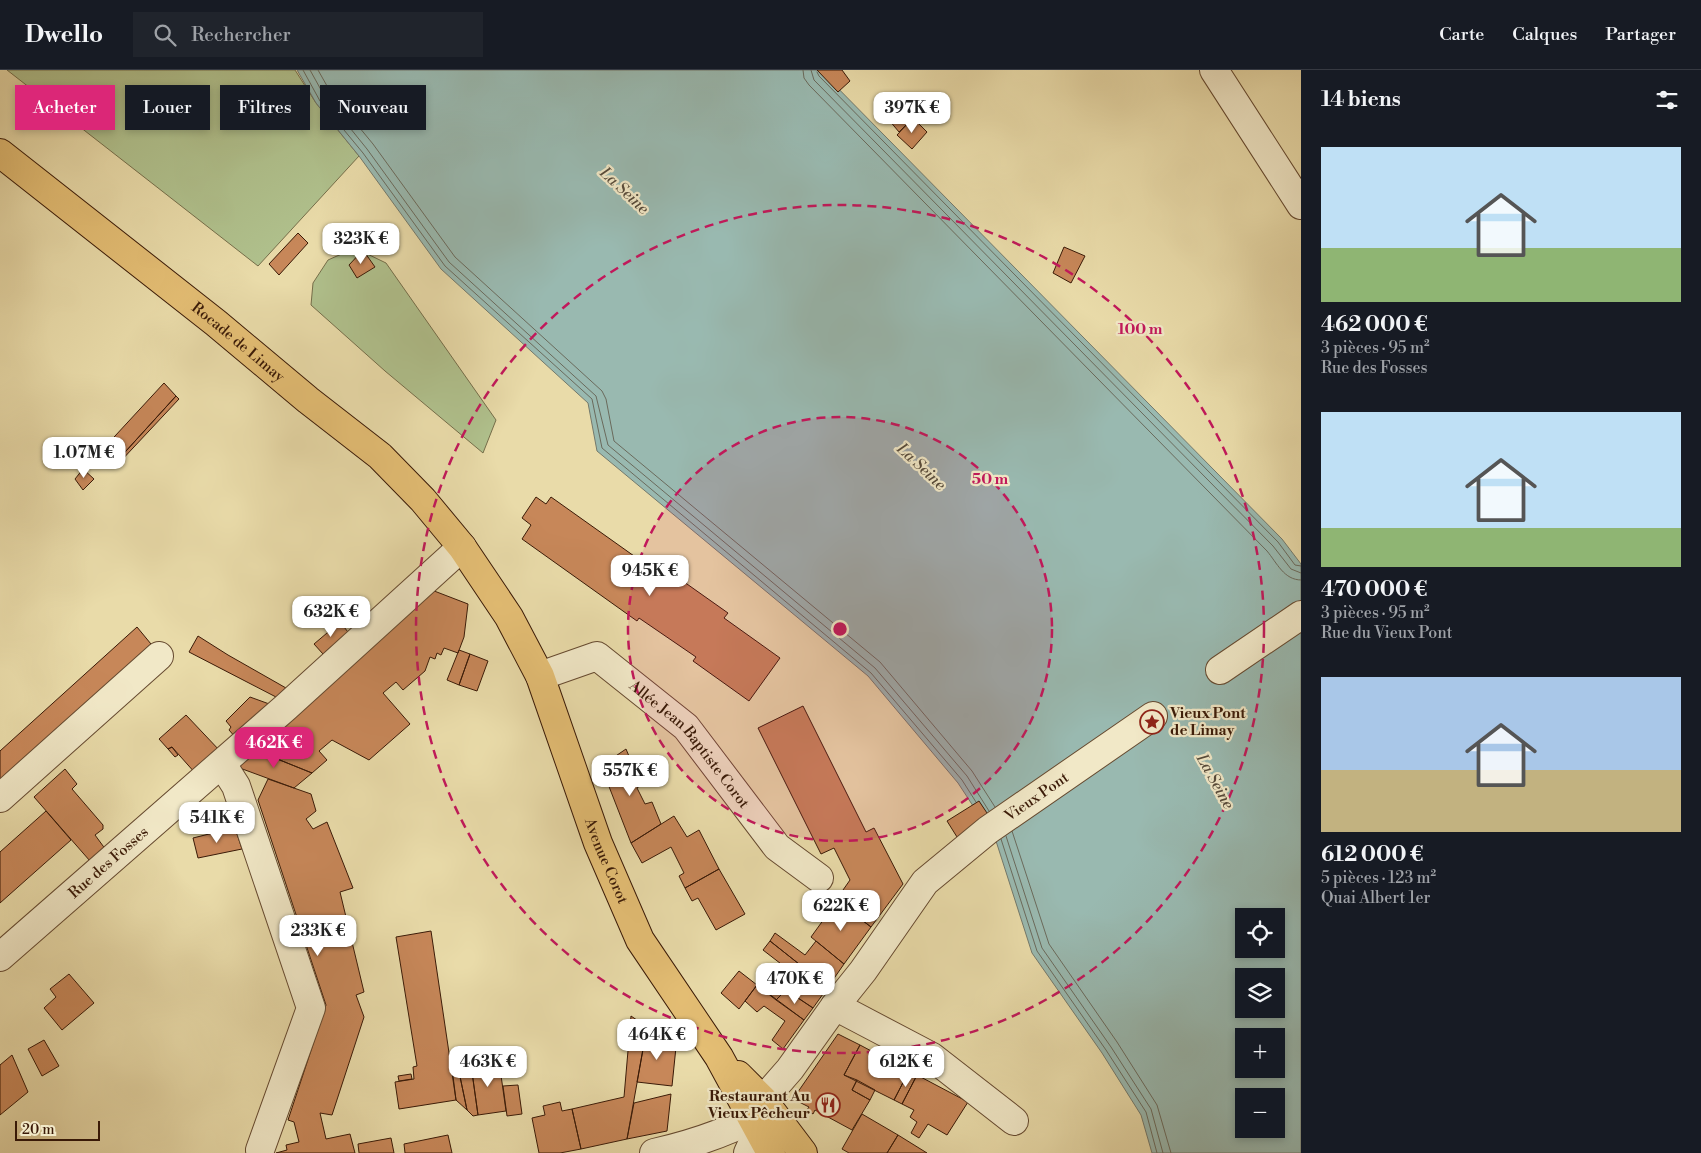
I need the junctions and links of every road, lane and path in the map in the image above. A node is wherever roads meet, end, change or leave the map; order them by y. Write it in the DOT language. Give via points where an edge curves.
graph roads {
  1 [pos="1214,70"];
  2 [pos="0,153"];
  3 [pos="1301,205"];
  4 [pos="462,547"];
  5 [pos="1301,615"];
  6 [pos="160,656"];
  7 [pos="1220,670"];
  8 [pos="540,676"];
  9 [pos="1153,716"];
  10 [pos="222,764"];
  11 [pos="0,798"];
  12 [pos="819,878"];
  13 [pos="0,957"];
  14 [pos="835,1006"];
  15 [pos="1014,1121"];
  16 [pos="762,1126"];
  17 [pos="260,1150"];
  18 [pos="654,1153"];
  19 [pos="803,1153"];
  1 -- 3 [label="street"];
  2 -- 4 [label="main road, Rocade de Limay" via="380,456"];
  4 -- 8 [label="main road, Avenue Corot" via="509,617"];
  4 -- 10 [label="street, Rue des Fosses"];
  5 -- 7 [label="street"];
  6 -- 11 [label="street"];
  8 -- 12 [label="street, Allée Jean Baptiste Corot" via="597,656 686,727 777,847"];
  8 -- 16 [label="main road, Avenue Corot" via="598,844 640,940"];
  9 -- 14 [label="street, Vieux Pont" via="988,830 925,882"];
  10 -- 13 [label="street, Rue des Fosses"];
  10 -- 17 [label="street" via="236,786 311,1008"];
  14 -- 15 [label="street" via="932,1057"];
  14 -- 16 [label="street, Vieux Pont" via="790,1070"];
  16 -- 18 [label="street"];
  16 -- 19 [label="main road, Avenue Corot"];
}
